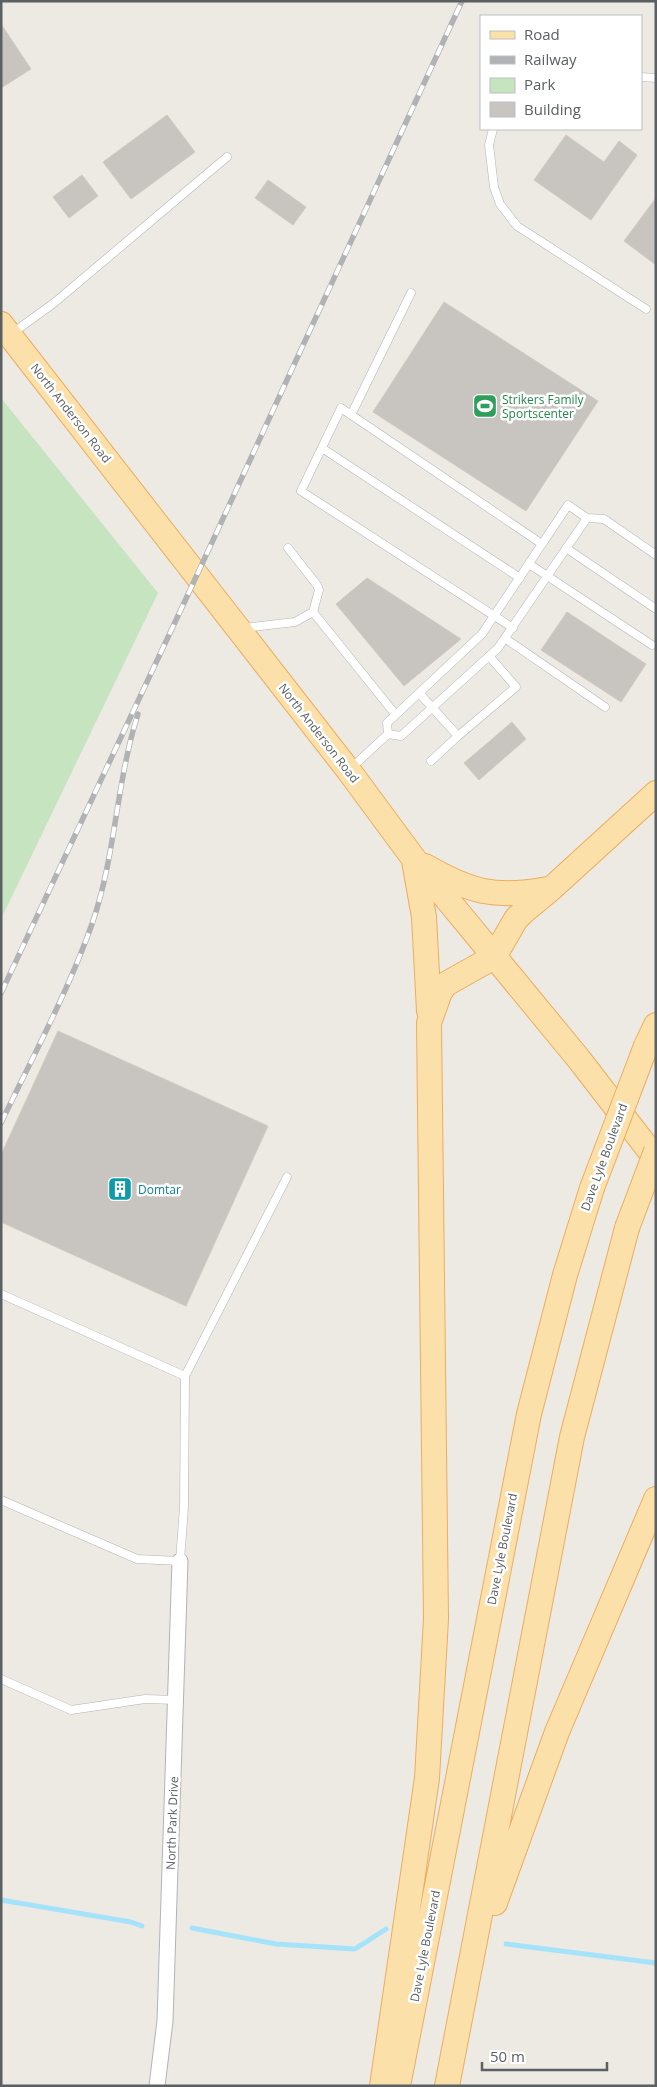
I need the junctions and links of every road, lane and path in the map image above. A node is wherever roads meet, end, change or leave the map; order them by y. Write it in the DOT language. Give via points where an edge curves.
graph roads {
  1 [pos="642,77"];
  2 [pos="656,78"];
  3 [pos="493,130"];
  4 [pos="227,157"];
  5 [pos="411,293"];
  6 [pos="646,309"];
  7 [pos="6,330"];
  8 [pos="351,415"];
  9 [pos="322,448"];
  10 [pos="587,518"];
  11 [pos="542,544"];
  12 [pos="288,548"];
  13 [pos="566,548"];
  14 [pos="656,555"];
  15 [pos="529,564"];
  16 [pos="548,576"];
  17 [pos="520,578"];
  18 [pos="656,609"];
  19 [pos="313,612"];
  20 [pos="495,616"];
  21 [pos="238,628"];
  22 [pos="513,628"];
  23 [pos="506,639"];
  24 [pos="652,645"];
  25 [pos="489,656"];
  26 [pos="419,693"];
  27 [pos="605,707"];
  28 [pos="432,708"];
  29 [pos="395,714"];
  30 [pos="388,734"];
  31 [pos="458,736"];
  32 [pos="431,761"];
  33 [pos="349,771"];
  34 [pos="656,793"];
  35 [pos="414,859"];
  36 [pos="552,888"];
  37 [pos="494,957"];
  38 [pos="429,1023"];
  39 [pos="651,1036"];
  40 [pos="648,1145"];
  41 [pos="656,1159"];
  42 [pos="287,1176"];
  43 [pos="1,1294"];
  44 [pos="185,1376"];
  45 [pos="656,1498"];
  46 [pos="1,1500"];
  47 [pos="180,1561"];
  48 [pos="1,1678"];
  49 [pos="177,1700"];
  50 [pos="465,1992"];
  51 [pos="157,2086"];
  52 [pos="382,2086"];
  53 [pos="398,2086"];
  54 [pos="447,2086"];
  1 -- 2 [label="lane"];
  3 -- 6 [label="lane" via="489,145 494,187 500,204 517,226"];
  4 -- 7 [label="lane" via="54,303"];
  5 -- 8 [label="lane"];
  7 -- 21 [label="main road, North Anderson Road"];
  8 -- 9 [label="lane" via="341,408"];
  8 -- 11 [label="lane"];
  9 -- 17 [label="lane"];
  9 -- 20 [label="lane" via="302,491"];
  10 -- 11 [label="lane" via="568,505"];
  10 -- 13 [label="lane"];
  10 -- 14 [label="lane" via="604,519"];
  11 -- 15 [label="lane"];
  12 -- 19 [label="lane" via="317,585"];
  13 -- 16 [label="lane"];
  13 -- 18 [label="lane"];
  15 -- 16 [label="lane"];
  15 -- 17 [label="lane"];
  16 -- 22 [label="lane"];
  16 -- 24 [label="lane"];
  17 -- 20 [label="lane"];
  19 -- 21 [label="lane" via="295,622"];
  19 -- 29 [label="lane"];
  20 -- 22 [label="lane"];
  20 -- 26 [label="lane" via="482,634"];
  21 -- 33 [label="main road, North Anderson Road"];
  22 -- 23 [label="lane"];
  23 -- 25 [label="lane"];
  23 -- 27 [label="lane"];
  25 -- 28 [label="lane"];
  25 -- 31 [label="lane" via="516,687"];
  26 -- 28 [label="lane"];
  26 -- 29 [label="lane"];
  28 -- 30 [label="lane" via="401,736"];
  28 -- 31 [label="lane"];
  29 -- 30 [label="lane" via="386,722"];
  30 -- 33 [label="lane"];
  31 -- 32 [label="lane"];
  33 -- 35 [label="main road, North Anderson Road"];
  34 -- 36 [label="main road"];
  35 -- 36 [label="main road" via="476,890 510,895"];
  35 -- 37 [label="main road, North Anderson Road"];
  35 -- 38 [label="main road" via="426,932"];
  36 -- 37 [label="main road" via="516,919"];
  37 -- 38 [label="main road" via="446,984"];
  37 -- 40 [label="main road, North Anderson Road"];
  38 -- 52 [label="main road" via="434,1682 417,1858"];
  39 -- 53 [label="main road, Dave Lyle Boulevard, bridge" via="592,1188 562,1283 529,1414"];
  40 -- 41 [label="main road, North Anderson Road"];
  40 -- 50 [label="main road, bridge" via="572,1437"];
  42 -- 44 [label="lane"];
  43 -- 44 [label="lane"];
  44 -- 47 [label="lane" via="184,1507"];
  45 -- 50 [label="main road" via="535,1788"];
  46 -- 47 [label="lane" via="137,1558"];
  47 -- 49 [label="street, North Park Drive"];
  48 -- 49 [label="lane" via="71,1710 145,1699"];
  49 -- 51 [label="street, North Park Drive" via="165,2020"];
  50 -- 54 [label="main road"];
}
